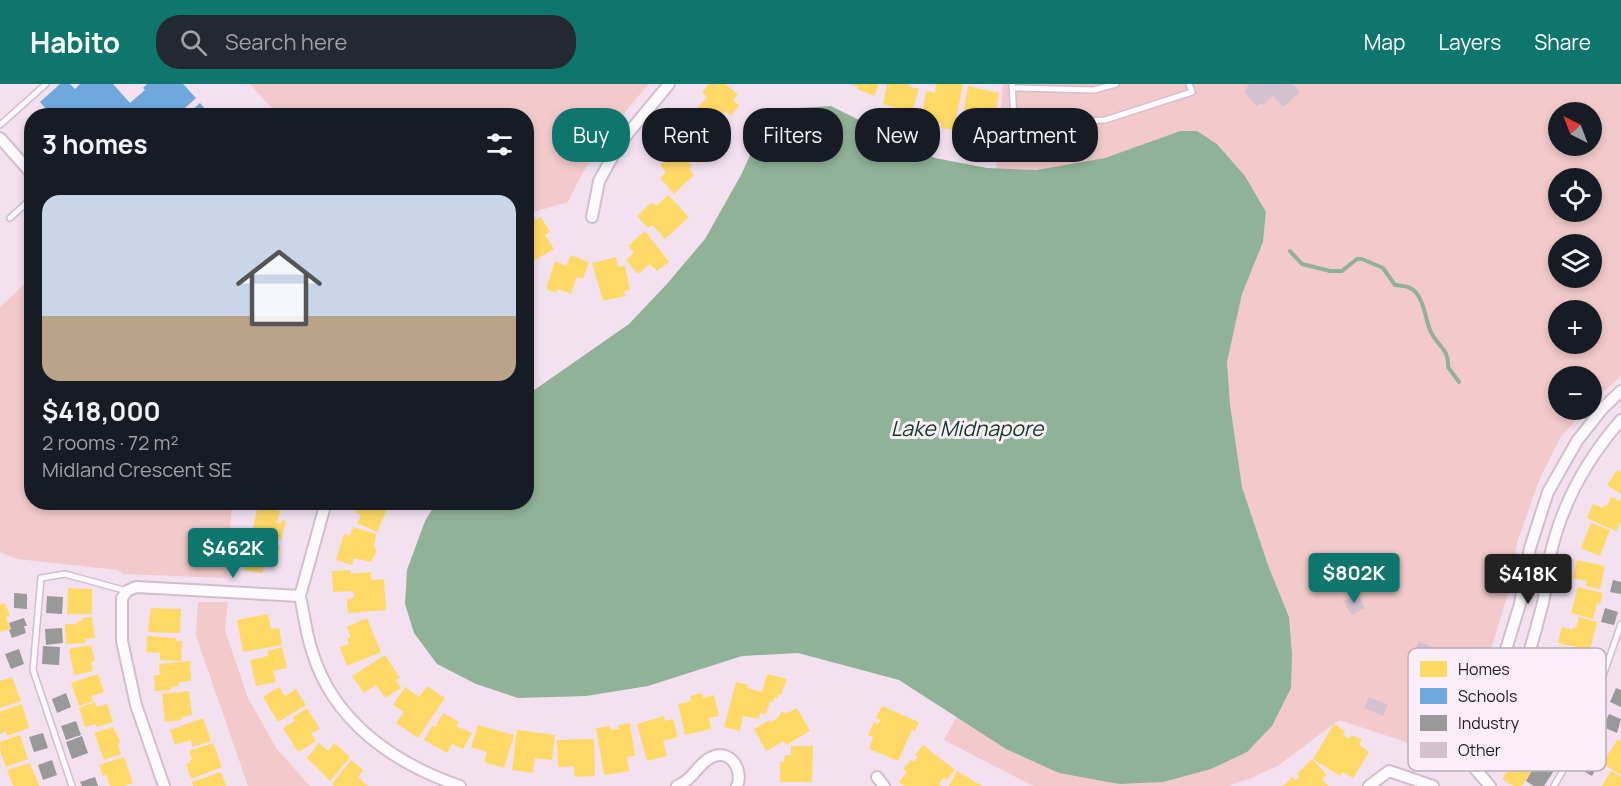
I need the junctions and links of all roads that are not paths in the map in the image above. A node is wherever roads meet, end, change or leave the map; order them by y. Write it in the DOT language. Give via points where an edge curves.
graph roads {
  1 [pos="46,84"];
  2 [pos="669,84"];
  3 [pos="1116,84"];
  4 [pos="1189,84"];
  5 [pos="1012,86"];
  6 [pos="0,125"];
  7 [pos="0,138"];
  8 [pos="24,165"];
  9 [pos="24,205"];
  10 [pos="592,217"];
  11 [pos="10,218"];
  12 [pos="1621,391"];
  13 [pos="1621,420"];
  14 [pos="324,510"];
  15 [pos="127,591"];
  16 [pos="300,596"];
  17 [pos="1621,624"];
  18 [pos="1506,648"];
  19 [pos="1529,648"];
  20 [pos="1606,667"];
  21 [pos="1477,771"];
  22 [pos="1563,771"];
  23 [pos="72,786"];
  24 [pos="164,786"];
  25 [pos="459,786"];
  26 [pos="677,786"];
  27 [pos="737,786"];
  28 [pos="1369,786"];
  29 [pos="1433,786"];
  30 [pos="1490,786"];
  31 [pos="1554,786"];
  1 -- 6 [label="lane"];
  2 -- 10 [label="street" via="620,143 599,181"];
  3 -- 5 [label="lane" via="1094,90"];
  4 -- 5 [label="lane" via="1192,92 1105,120 1030,124 1014,120"];
  7 -- 8 [label="street"];
  9 -- 11 [label="lane"];
  12 -- 18 [label="street" via="1577,441 1548,492"];
  13 -- 19 [label="street" via="1597,450 1565,506"];
  14 -- 16 [label="street"];
  15 -- 16 [label="street" via="136,586"];
  15 -- 23 [label="lane" via="65,574 41,578 33,670"];
  15 -- 24 [label="street" via="121,608 129,679"];
  16 -- 25 [label="street" via="320,673 350,718 405,763"];
  17 -- 20 [label="lane"];
  21 -- 30 [label="street"];
  22 -- 31 [label="lane"];
  26 -- 27 [label="street" via="690,779 706,760 721,755 731,758 739,768"];
  28 -- 29 [label="street" via="1389,771"];
}
